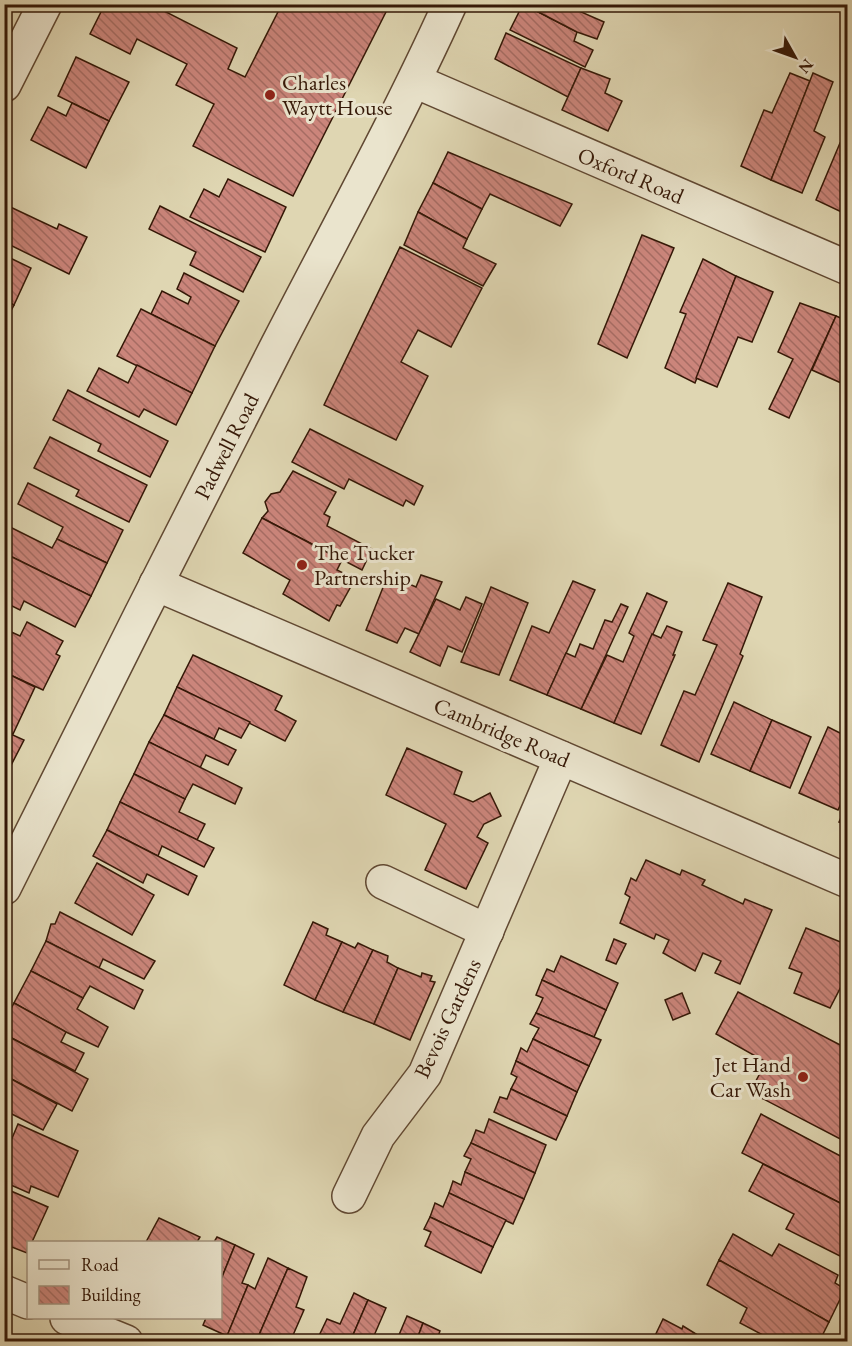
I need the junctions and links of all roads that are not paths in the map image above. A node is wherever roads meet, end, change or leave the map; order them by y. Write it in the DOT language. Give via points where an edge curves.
graph roads {
  1 [pos="45,4"];
  2 [pos="450,4"];
  3 [pos="415,81"];
  4 [pos="4,85"];
  5 [pos="848,268"];
  6 [pos="156,584"];
  7 [pos="561,758"];
  8 [pos="848,881"];
  9 [pos="383,882"];
  10 [pos="4,888"];
  11 [pos="487,931"];
  12 [pos="349,1196"];
  13 [pos="4,1292"];
  14 [pos="27,1302"];
  15 [pos="72,1319"];
  16 [pos="126,1341"];
  1 -- 4 [label="street"];
  2 -- 3 [label="street, Padwell Road"];
  3 -- 5 [label="street, Oxford Road"];
  3 -- 6 [label="street, Padwell Road"];
  6 -- 7 [label="street, Cambridge Road"];
  6 -- 10 [label="street, Padwell Road"];
  7 -- 8 [label="street, Cambridge Road"];
  7 -- 11 [label="street, Bevois Gardens"];
  9 -- 11 [label="street, Bevois Gardens"];
  11 -- 12 [label="street, Bevois Gardens" via="425,1074 378,1136"];
  13 -- 14 [label="street"];
  15 -- 16 [label="street"];
}
